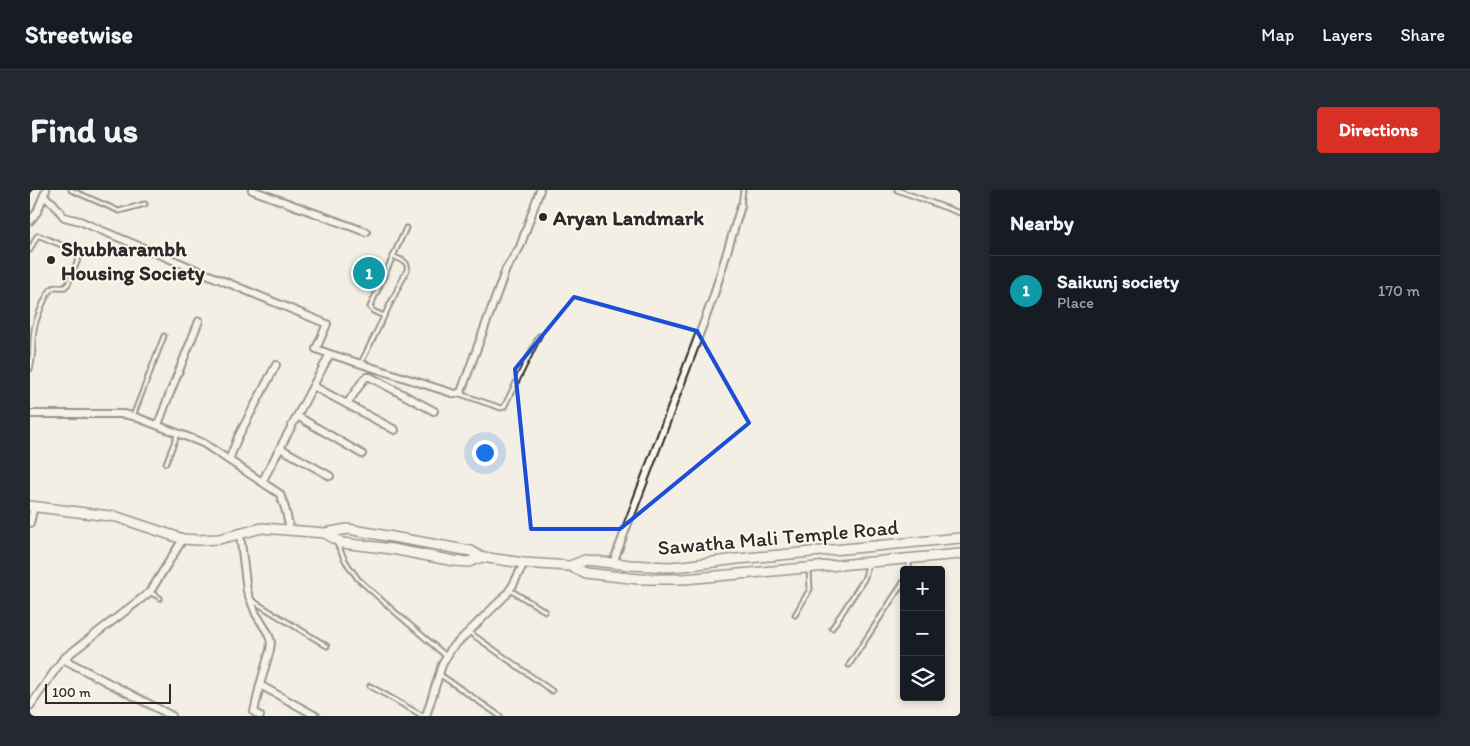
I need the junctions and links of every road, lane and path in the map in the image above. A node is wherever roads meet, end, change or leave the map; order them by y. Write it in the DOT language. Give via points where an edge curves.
graph roads {
  1 [pos="71,190"];
  2 [pos="252,190"];
  3 [pos="540,190"];
  4 [pos="743,190"];
  5 [pos="897,190"];
  6 [pos="45,193"];
  7 [pos="145,204"];
  8 [pos="30,206"];
  9 [pos="741,206"];
  10 [pos="37,212"];
  11 [pos="960,213"];
  12 [pos="30,221"];
  13 [pos="406,228"];
  14 [pos="366,232"];
  15 [pos="30,250"];
  16 [pos="394,257"];
  17 [pos="384,316"];
  18 [pos="199,321"];
  19 [pos="164,336"];
  20 [pos="539,336"];
  21 [pos="330,354"];
  22 [pos="361,363"];
  23 [pos="276,365"];
  24 [pos="30,369"];
  25 [pos="313,386"];
  26 [pos="459,393"];
  27 [pos="347,404"];
  28 [pos="434,411"];
  29 [pos="30,414"];
  30 [pos="133,416"];
  31 [pos="297,416"];
  32 [pos="158,425"];
  33 [pos="395,430"];
  34 [pos="178,433"];
  35 [pos="280,448"];
  36 [pos="362,454"];
  37 [pos="228,460"];
  38 [pos="166,463"];
  39 [pos="330,476"];
  40 [pos="262,482"];
  41 [pos="32,506"];
  42 [pos="30,523"];
  43 [pos="290,529"];
  44 [pos="325,532"];
  45 [pos="240,534"];
  46 [pos="960,538"];
  47 [pos="183,539"];
  48 [pos="335,539"];
  49 [pos="960,554"];
  50 [pos="481,557"];
  51 [pos="911,559"];
  52 [pos="524,563"];
  53 [pos="613,563"];
  54 [pos="868,563"];
  55 [pos="570,566"];
  56 [pos="909,566"];
  57 [pos="809,568"];
  58 [pos="900,587"];
  59 [pos="510,590"];
  60 [pos="150,592"];
  61 [pos="160,598"];
  62 [pos="250,600"];
  63 [pos="545,612"];
  64 [pos="795,615"];
  65 [pos="832,628"];
  66 [pos="468,632"];
  67 [pos="327,646"];
  68 [pos="446,656"];
  69 [pos="63,659"];
  70 [pos="849,665"];
  71 [pos="439,674"];
  72 [pos="260,685"];
  73 [pos="370,686"];
  74 [pos="552,691"];
  75 [pos="30,706"];
  76 [pos="256,715"];
  77 [pos="172,716"];
  78 [pos="316,716"];
  79 [pos="425,716"];
  80 [pos="500,716"];
  1 -- 7 [label="lane" via="114,210 122,211"];
  2 -- 14 [label="street"];
  3 -- 26 [label="street" via="520,247 506,269 464,388"];
  4 -- 9 [label="lane"];
  5 -- 11 [label="lane"];
  6 -- 10 [label="street"];
  6 -- 21 [label="street" via="61,215 80,220 327,324 316,349"];
  8 -- 10 [label="street"];
  9 -- 53 [label="street" via="713,298"];
  10 -- 12 [label="street"];
  13 -- 16 [label="lane"];
  15 -- 24 [label="lane" via="40,236 80,255 68,284 54,287 49,292 36,321"];
  16 -- 17 [label="lane" via="408,267"];
  16 -- 17 [label="lane" via="370,307"];
  17 -- 22 [label="lane"];
  18 -- 32 [label="street"];
  19 -- 30 [label="lane"];
  20 -- 26 [label="lane" via="504,407"];
  21 -- 22 [label="street"];
  21 -- 25 [label="street"];
  22 -- 26 [label="street"];
  23 -- 37 [label="street"];
  25 -- 27 [label="street"];
  25 -- 31 [label="street"];
  27 -- 28 [label="street" via="364,379 370,376"];
  27 -- 33 [label="street"];
  29 -- 30 [label="street"];
  30 -- 32 [label="street"];
  31 -- 35 [label="street"];
  31 -- 36 [label="street"];
  32 -- 34 [label="street"];
  34 -- 37 [label="street" via="203,443"];
  34 -- 38 [label="lane"];
  35 -- 39 [label="street"];
  35 -- 40 [label="street"];
  37 -- 40 [label="street"];
  40 -- 43 [label="street" via="280,494"];
  41 -- 42 [label="street"];
  41 -- 47 [label="street, Sawatha Mali Temple Road" via="117,517"];
  43 -- 44 [label="street, Sawatha Mali Temple Road"];
  43 -- 45 [label="street, Sawatha Mali Temple Road" via="262,528"];
  44 -- 48 [label="street, Sawatha Mali Temple Road"];
  44 -- 50 [label="street, Sawatha Mali Temple Road" via="348,529 471,551"];
  45 -- 47 [label="street, Sawatha Mali Temple Road" via="212,539"];
  45 -- 62 [label="street"];
  46 -- 53 [label="street, Sawatha Mali Temple Road" via="684,566"];
  47 -- 60 [label="street"];
  48 -- 50 [label="street, Sawatha Mali Temple Road" via="342,543 454,561 469,562"];
  48 -- 68 [label="lane" via="358,579"];
  49 -- 51 [label="street, Sawatha Mali Temple Road"];
  50 -- 52 [label="street, Sawatha Mali Temple Road"];
  51 -- 54 [label="street, Sawatha Mali Temple Road"];
  51 -- 56 [label="lane"];
  52 -- 55 [label="street, Sawatha Mali Temple Road"];
  52 -- 59 [label="street"];
  53 -- 55 [label="street, Sawatha Mali Temple Road" via="585,560"];
  54 -- 57 [label="street, Sawatha Mali Temple Road"];
  54 -- 65 [label="lane" via="863,581"];
  55 -- 57 [label="street, Sawatha Mali Temple Road" via="585,573 639,579 684,579"];
  57 -- 64 [label="lane" via="810,589"];
  58 -- 70 [label="lane"];
  59 -- 63 [label="lane"];
  59 -- 66 [label="street"];
  60 -- 61 [label="lane"];
  60 -- 69 [label="street"];
  62 -- 67 [label="lane"];
  62 -- 72 [label="street" via="271,642"];
  66 -- 68 [label="street"];
  66 -- 74 [label="lane"];
  68 -- 71 [label="street"];
  69 -- 75 [label="street"];
  69 -- 77 [label="street"];
  71 -- 79 [label="street"];
  71 -- 80 [label="lane"];
  72 -- 76 [label="street"];
  72 -- 78 [label="street"];
  73 -- 79 [label="lane"];
}
